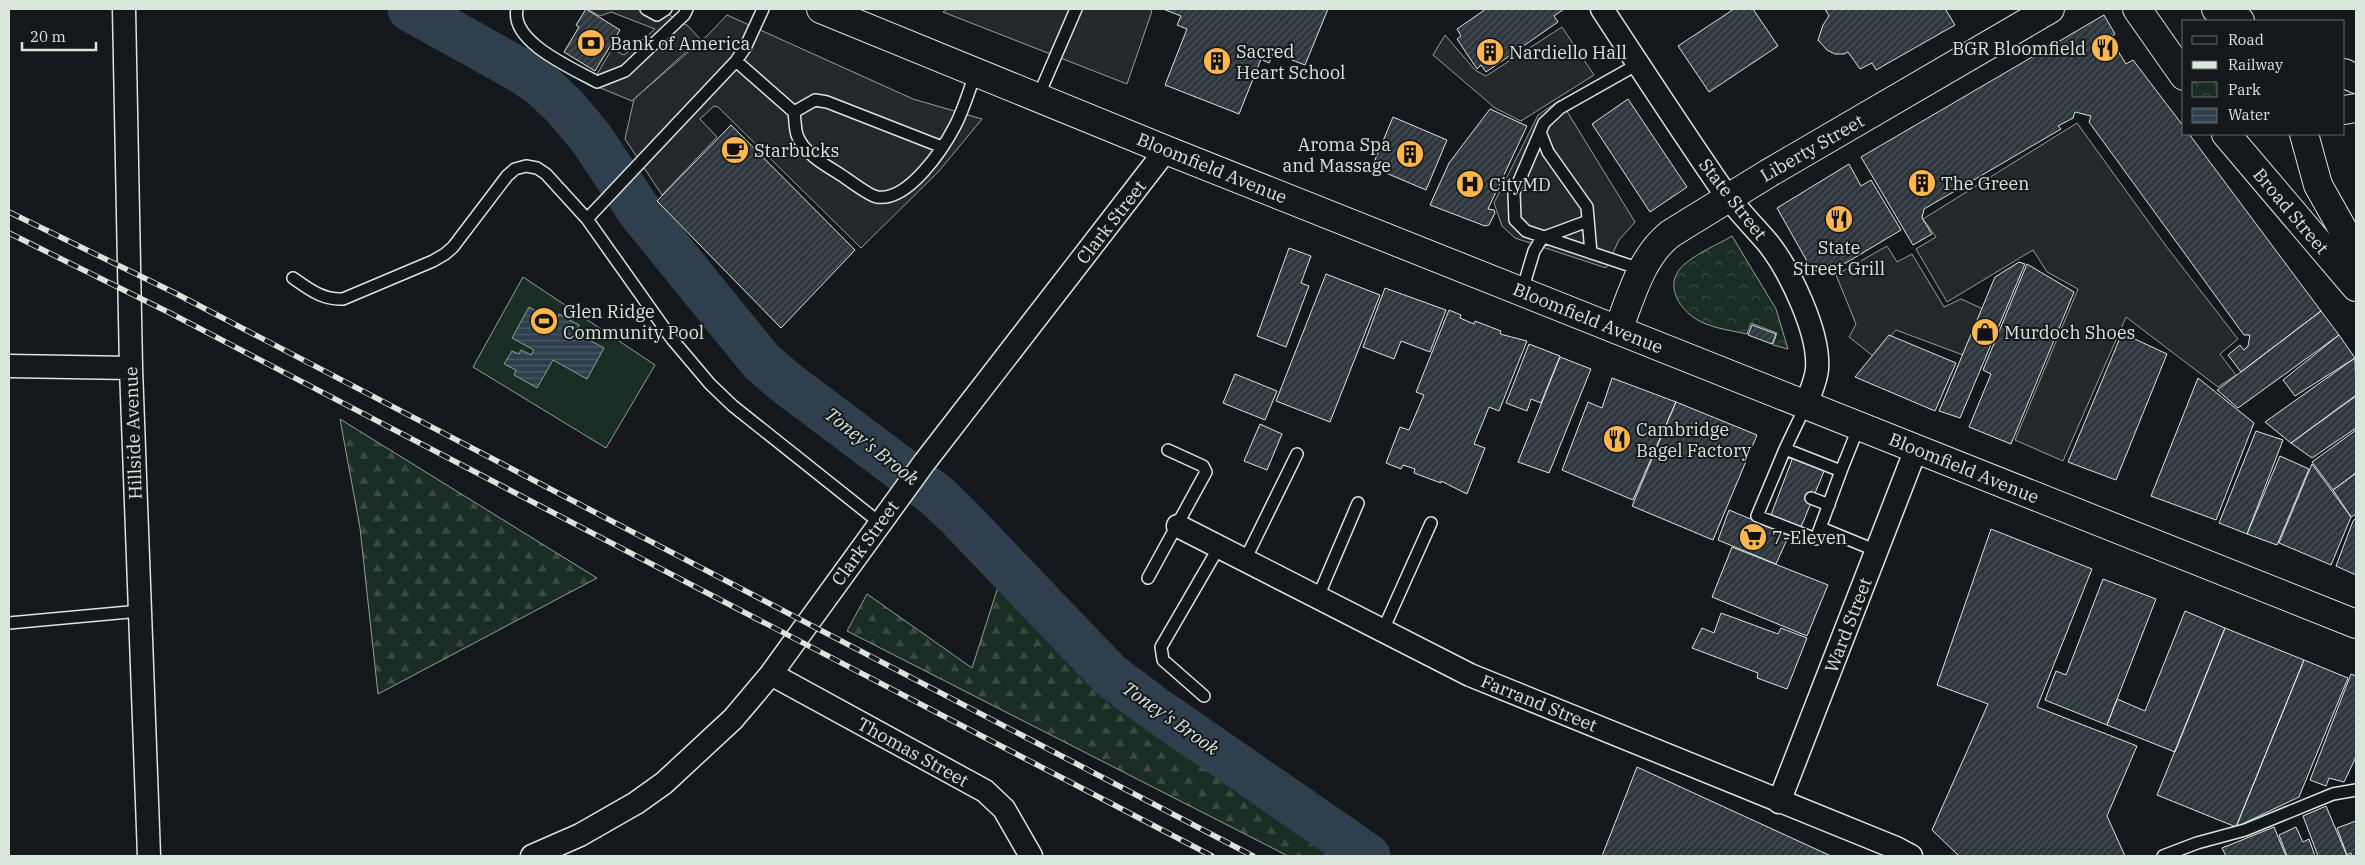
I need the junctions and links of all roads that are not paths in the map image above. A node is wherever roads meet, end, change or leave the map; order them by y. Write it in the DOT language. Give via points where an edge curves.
graph roads {
  1 [pos="124,9"];
  2 [pos="516,9"];
  3 [pos="646,9"];
  4 [pos="666,9"];
  5 [pos="687,9"];
  6 [pos="763,9"];
  7 [pos="821,9"];
  8 [pos="1076,9"];
  9 [pos="1602,9"];
  10 [pos="2050,9"];
  11 [pos="2137,9"];
  12 [pos="2216,9"];
  13 [pos="2238,20"];
  14 [pos="736,61"];
  15 [pos="1638,64"];
  16 [pos="2179,65"];
  17 [pos="976,72"];
  18 [pos="2345,74"];
  19 [pos="2356,80"];
  20 [pos="1038,97"];
  21 [pos="794,112"];
  22 [pos="1540,132"];
  23 [pos="2227,135"];
  24 [pos="2304,135"];
  25 [pos="942,147"];
  26 [pos="1166,150"];
  27 [pos="1728,198"];
  28 [pos="587,219"];
  29 [pos="1588,221"];
  30 [pos="1542,238"];
  31 [pos="2356,252"];
  32 [pos="1591,253"];
  33 [pos="1643,270"];
  34 [pos="293,278"];
  35 [pos="2356,286"];
  36 [pos="1522,292"];
  37 [pos="1618,330"];
  38 [pos="9,366"];
  39 [pos="131,368"];
  40 [pos="1806,405"];
  41 [pos="1859,426"];
  42 [pos="1785,449"];
  43 [pos="1916,449"];
  44 [pos="1168,450"];
  45 [pos="1297,454"];
  46 [pos="1842,472"];
  47 [pos="1811,498"];
  48 [pos="1358,503"];
  49 [pos="1829,505"];
  50 [pos="880,523"];
  51 [pos="1431,524"];
  52 [pos="1178,526"];
  53 [pos="1820,528"];
  54 [pos="1219,547"];
  55 [pos="1877,551"];
  56 [pos="1245,560"];
  57 [pos="1148,578"];
  58 [pos="1318,597"];
  59 [pos="140,611"];
  60 [pos="9,623"];
  61 [pos="2356,624"];
  62 [pos="1383,630"];
  63 [pos="771,674"];
  64 [pos="1204,696"];
  65 [pos="2356,790"];
  66 [pos="1779,802"];
  67 [pos="149,856"];
  68 [pos="532,856"];
  69 [pos="1031,856"];
  70 [pos="1911,856"];
  71 [pos="2163,856"];
  1 -- 39 [label="street, Hillside Avenue"];
  2 -- 5 [label="lane" via="517,25 525,36 540,49 597,82 625,71"];
  3 -- 4 [label="lane" via="657,15"];
  6 -- 14 [label="lane"];
  7 -- 17 [label="main road, Bloomfield Avenue"];
  8 -- 20 [label="lane"];
  9 -- 15 [label="street, State Street"];
  10 -- 27 [label="main road, Liberty Street"];
  11 -- 16 [label="main road"];
  12 -- 13 [label="main road"];
  14 -- 21 [label="lane"];
  14 -- 28 [label="lane"];
  15 -- 22 [label="lane" via="1560,108 1544,123"];
  15 -- 27 [label="street, State Street"];
  17 -- 20 [label="main road, Bloomfield Avenue"];
  17 -- 25 [label="lane" via="955,126"];
  18 -- 19 [label="main road"];
  20 -- 26 [label="main road, Bloomfield Avenue"];
  21 -- 25 [label="lane" via="815,100 827,102"];
  21 -- 25 [label="lane" via="797,134 804,145 823,164 876,196 900,193 914,182"];
  22 -- 29 [label="lane" via="1548,152 1588,207"];
  22 -- 30 [label="lane" via="1514,193 1513,207 1515,220 1520,226"];
  23 -- 35 [label="main road, Broad Street"];
  24 -- 31 [label="main road, Broad Street" via="2318,185"];
  26 -- 36 [label="main road, Bloomfield Avenue"];
  26 -- 50 [label="street, Clark Street"];
  27 -- 33 [label="main road, Liberty Street" via="1661,241"];
  27 -- 40 [label="street, State Street" via="1779,260 1813,336 1817,369"];
  28 -- 34 [label="lane" via="546,174 526,166 507,176 453,246 433,261 343,298 330,299 316,294"];
  28 -- 50 [label="lane" via="672,339 710,384"];
  29 -- 30 [label="lane"];
  29 -- 32 [label="lane"];
  30 -- 32 [label="lane"];
  30 -- 36 [label="lane" via="1534,251"];
  32 -- 33 [label="lane"];
  33 -- 37 [label="main road, Liberty Street"];
  36 -- 37 [label="main road, Bloomfield Avenue"];
  37 -- 40 [label="main road, Bloomfield Avenue"];
  38 -- 39 [label="street"];
  39 -- 59 [label="street, Hillside Avenue"];
  40 -- 41 [label="main road, Bloomfield Avenue"];
  40 -- 42 [label="lane"];
  41 -- 43 [label="main road, Bloomfield Avenue"];
  41 -- 46 [label="lane"];
  42 -- 46 [label="lane"];
  42 -- 53 [label="lane" via="1776,484 1757,516 1816,539"];
  43 -- 55 [label="street, Ward Street"];
  43 -- 61 [label="main road, Bloomfield Avenue"];
  44 -- 52 [label="lane" via="1203,466 1206,472"];
  45 -- 56 [label="lane"];
  46 -- 49 [label="lane"];
  47 -- 49 [label="lane"];
  48 -- 58 [label="lane"];
  49 -- 53 [label="lane"];
  50 -- 63 [label="street, Clark Street"];
  51 -- 62 [label="lane"];
  52 -- 54 [label="street, Farrand Street"];
  52 -- 57 [label="lane"];
  53 -- 55 [label="lane"];
  54 -- 56 [label="street, Farrand Street"];
  54 -- 64 [label="lane" via="1161,646 1163,660"];
  55 -- 66 [label="street, Ward Street"];
  56 -- 58 [label="street, Farrand Street"];
  58 -- 62 [label="street, Farrand Street"];
  59 -- 60 [label="lane"];
  59 -- 67 [label="street, Hillside Avenue"];
  62 -- 66 [label="street, Farrand Street" via="1492,684"];
  63 -- 68 [label="street, Clark Street" via="733,719 664,783 610,820"];
  63 -- 69 [label="street, Thomas Street" via="986,791 1004,809"];
  65 -- 71 [label="lane" via="2333,794 2245,830"];
  66 -- 70 [label="street, Farrand Street"];
}
